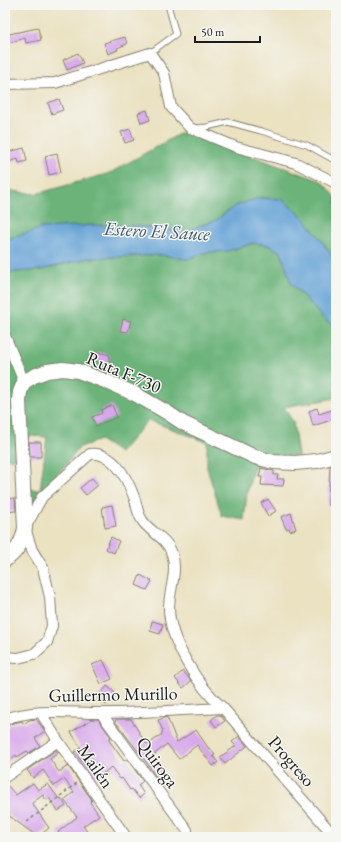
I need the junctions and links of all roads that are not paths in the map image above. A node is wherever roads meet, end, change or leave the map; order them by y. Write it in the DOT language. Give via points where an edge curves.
graph roads {
  1 [pos="168,5"];
  2 [pos="150,53"];
  3 [pos="5,84"];
  4 [pos="190,128"];
  5 [pos="336,161"];
  6 [pos="336,183"];
  7 [pos="5,336"];
  8 [pos="24,382"];
  9 [pos="336,456"];
  10 [pos="25,528"];
  11 [pos="5,560"];
  12 [pos="5,656"];
  13 [pos="223,708"];
  14 [pos="41,713"];
  15 [pos="101,713"];
  16 [pos="5,719"];
  17 [pos="58,741"];
  18 [pos="5,777"];
  19 [pos="186,830"];
  20 [pos="126,837"];
  21 [pos="335,837"];
  1 -- 2 [label="lane" via="176,34"];
  2 -- 3 [label="street" via="55,83"];
  2 -- 4 [label="street" via="164,73 171,107"];
  4 -- 5 [label="lane" via="228,122 307,145"];
  4 -- 6 [label="street" via="236,147 296,163"];
  7 -- 8 [label="street"];
  8 -- 9 [label="street, Ruta F-730" via="47,371 78,371 135,394 183,423 255,457 274,462 295,463"];
  8 -- 10 [label="street" via="19,401"];
  10 -- 11 [label="street" via="17,549"];
  10 -- 12 [label="street" via="32,550 43,568 50,597 51,632 46,642 34,654 18,658"];
  10 -- 13 [label="street, Progreso" via="42,497 90,454 104,455 112,461 130,488 142,520 170,548 174,575 169,608 172,631 193,674"];
  13 -- 15 [label="street, Guillermo Murillo"];
  13 -- 21 [label="street, Progreso"];
  14 -- 15 [label="street, Guillermo Murillo"];
  14 -- 16 [label="street, Guillermo Murillo" via="25,713"];
  14 -- 17 [label="street, Mailén"];
  15 -- 19 [label="street, Quiroga"];
  17 -- 18 [label="street"];
  17 -- 20 [label="street, Mailén"];
}
